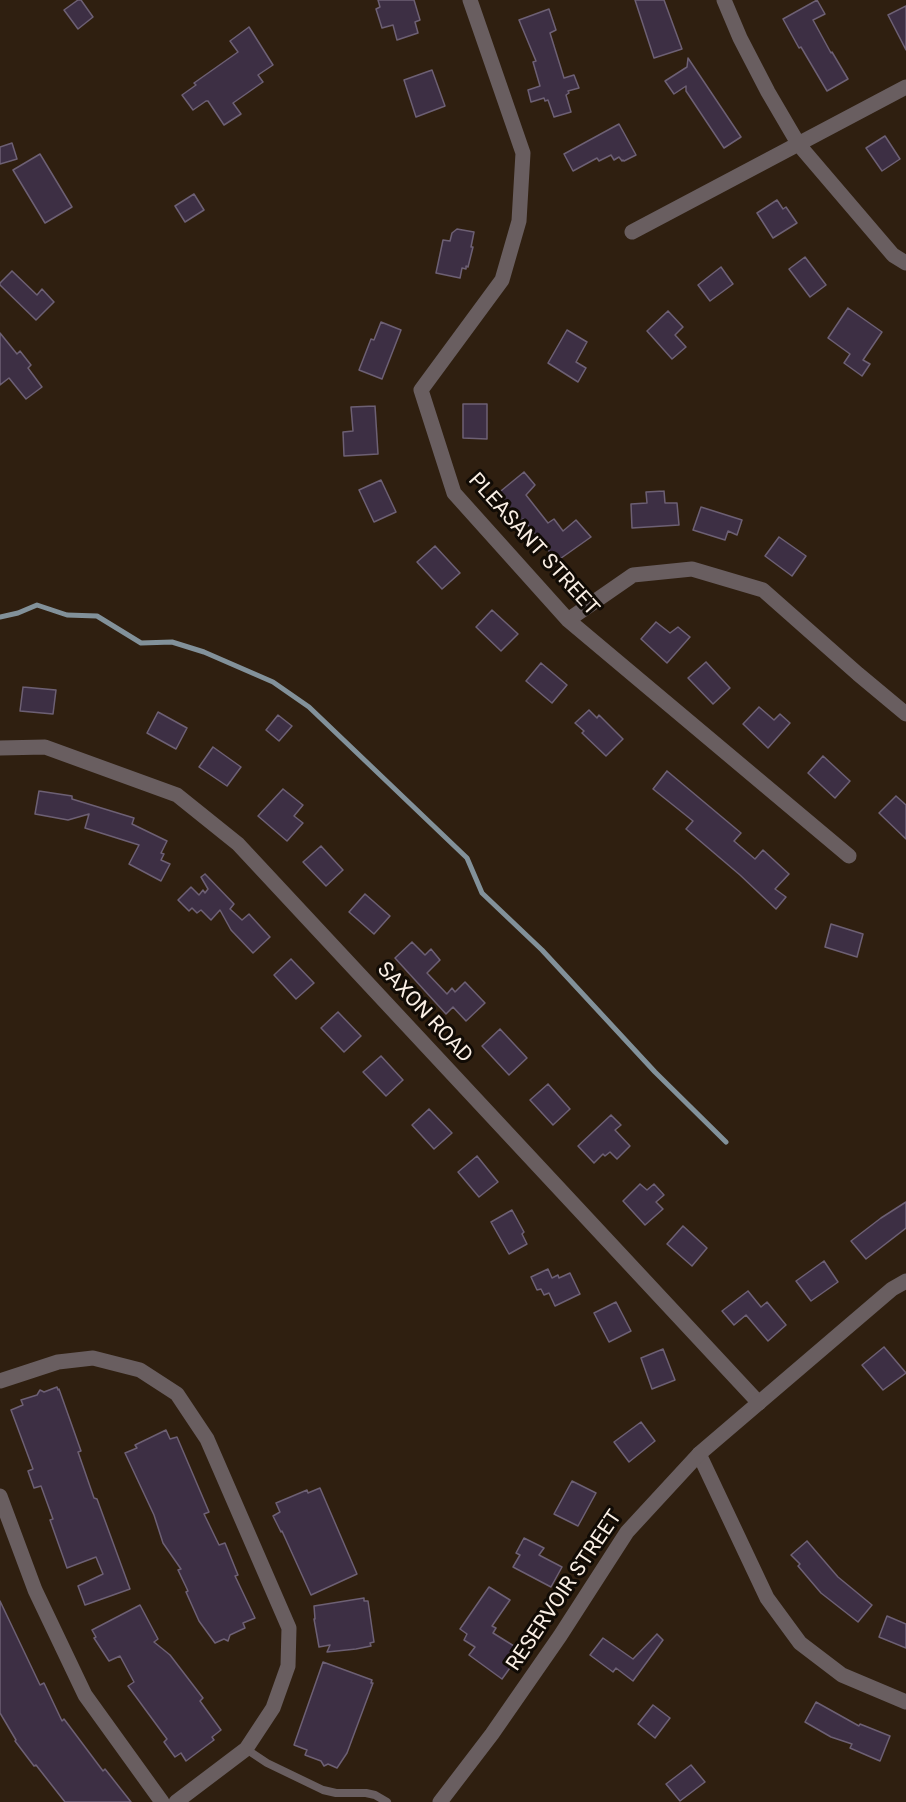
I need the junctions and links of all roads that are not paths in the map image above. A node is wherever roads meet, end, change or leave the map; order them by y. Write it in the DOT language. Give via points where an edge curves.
graph roads {
  1 [pos="470,0"];
  2 [pos="724,0"];
  3 [pos="906,87"];
  4 [pos="799,145"];
  5 [pos="632,232"];
  6 [pos="906,263"];
  7 [pos="568,620"];
  8 [pos="906,714"];
  9 [pos="0,748"];
  10 [pos="849,856"];
  11 [pos="906,1281"];
  12 [pos="0,1381"];
  13 [pos="759,1403"];
  14 [pos="699,1454"];
  15 [pos="0,1496"];
  16 [pos="906,1702"];
  17 [pos="246,1749"];
  18 [pos="162,1802"];
  19 [pos="176,1802"];
  20 [pos="387,1802"];
  21 [pos="440,1802"];
  1 -- 7 [label="street, PLEASANT STREET" via="523,153 519,221 502,280 421,390 454,493"];
  2 -- 4 [label="street" via="740,38"];
  3 -- 4 [label="street"];
  4 -- 5 [label="street"];
  4 -- 6 [label="street" via="893,255"];
  7 -- 8 [label="street" via="633,575 692,569 763,590"];
  7 -- 10 [label="street, PLEASANT STREET"];
  9 -- 13 [label="street, SAXON ROAD" via="45,747 177,795 238,844"];
  11 -- 13 [label="street, RESERVOIR STREET"];
  12 -- 17 [label="street" via="58,1362 93,1358 140,1370 177,1394 207,1439 288,1628 288,1665 273,1708"];
  13 -- 14 [label="street, RESERVOIR STREET"];
  14 -- 16 [label="street" via="767,1598 800,1643 842,1675"];
  14 -- 21 [label="street, RESERVOIR STREET" via="627,1532 560,1636"];
  15 -- 18 [label="street" via="35,1590 85,1695"];
  17 -- 19 [label="street"];
  17 -- 20 [label="lane" via="323,1790 366,1793"];
}
